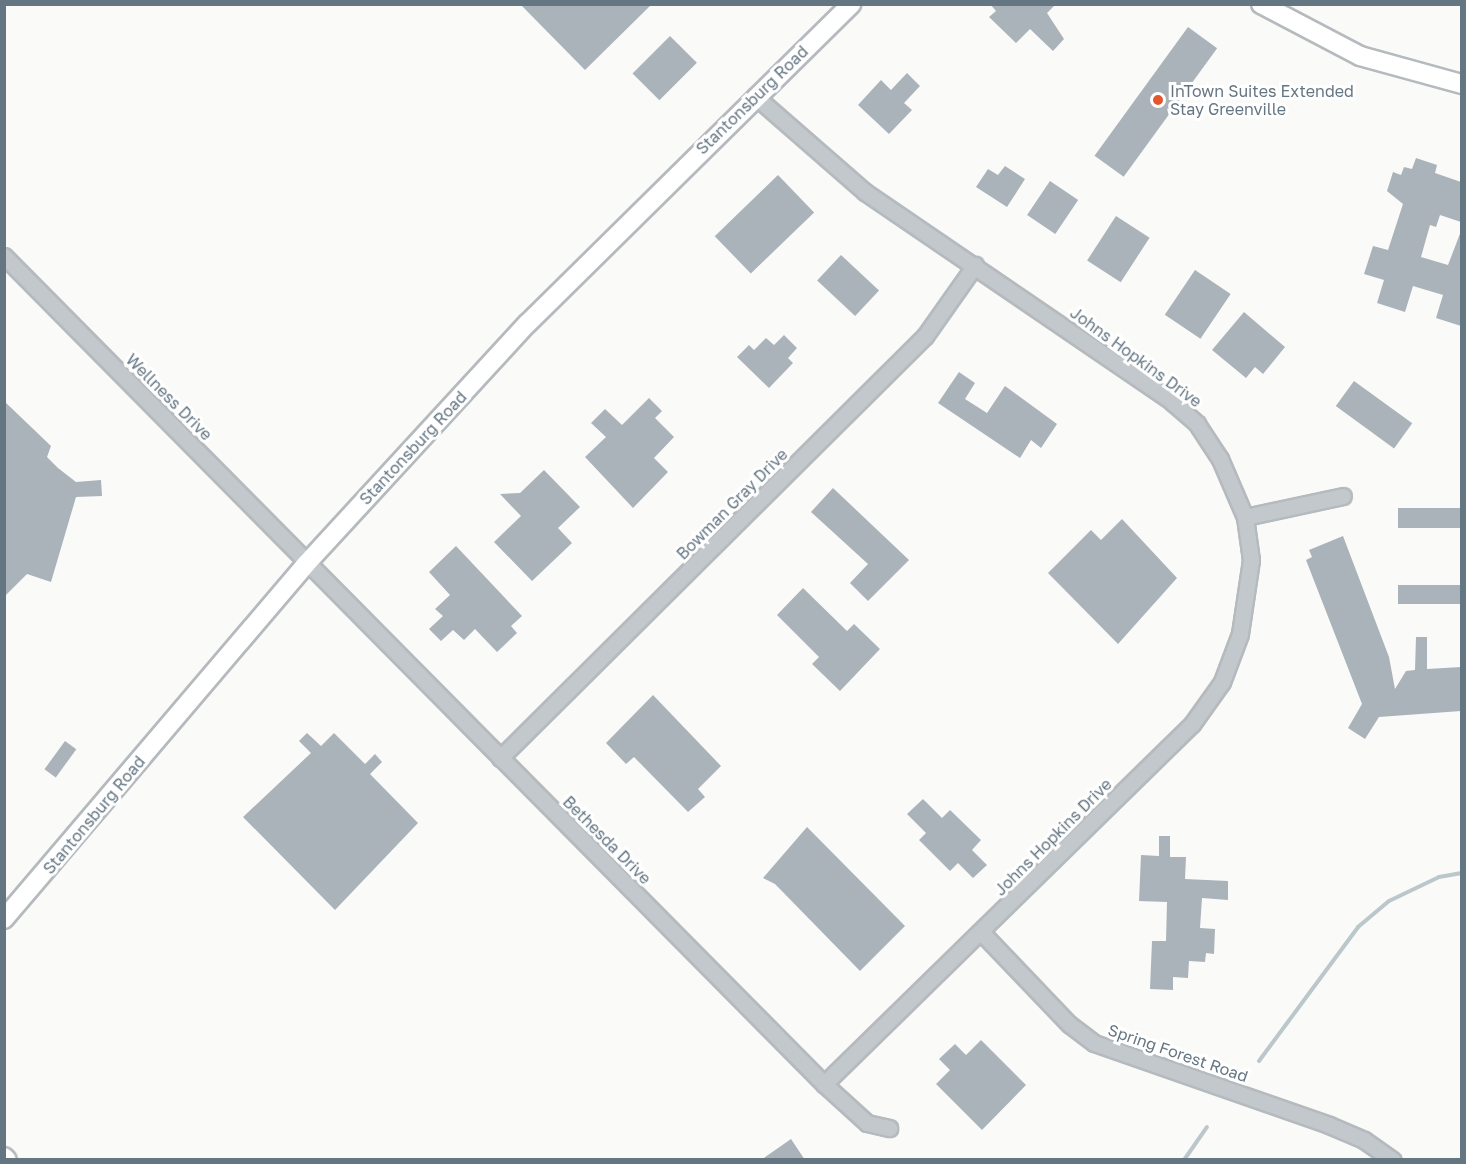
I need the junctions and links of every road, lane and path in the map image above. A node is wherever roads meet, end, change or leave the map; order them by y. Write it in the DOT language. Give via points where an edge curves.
graph roads {
  1 [pos="851,4"];
  2 [pos="1261,4"];
  3 [pos="1461,84"];
  4 [pos="755,96"];
  5 [pos="4,256"];
  6 [pos="975,265"];
  7 [pos="1343,496"];
  8 [pos="1245,517"];
  9 [pos="307,563"];
  10 [pos="500,758"];
  11 [pos="4,919"];
  12 [pos="982,933"];
  13 [pos="824,1084"];
  14 [pos="889,1128"];
  15 [pos="1393,1160"];
  1 -- 4 [label="main road, Stantonsburg Road"];
  2 -- 3 [label="main road" via="1360,56"];
  4 -- 6 [label="street, Johns Hopkins Drive" via="865,192"];
  4 -- 9 [label="main road, Stantonsburg Road" via="528,323"];
  5 -- 9 [label="street, Wellness Drive"];
  6 -- 8 [label="street, Johns Hopkins Drive" via="1171,401 1197,424 1220,459"];
  6 -- 10 [label="street, Bowman Gray Drive" via="925,336"];
  7 -- 8 [label="street"];
  8 -- 12 [label="street, Johns Hopkins Drive" via="1251,560 1249,595 1222,682 1192,724"];
  9 -- 10 [label="street, Bethesda Drive"];
  9 -- 11 [label="main road, Stantonsburg Road"];
  10 -- 13 [label="street, Bethesda Drive"];
  12 -- 13 [label="street, Johns Hopkins Drive"];
  12 -- 15 [label="street, Spring Forest Road" via="1068,1024 1094,1042 1329,1125 1364,1140"];
  13 -- 14 [label="street, Bethesda Drive" via="867,1123"];
}
